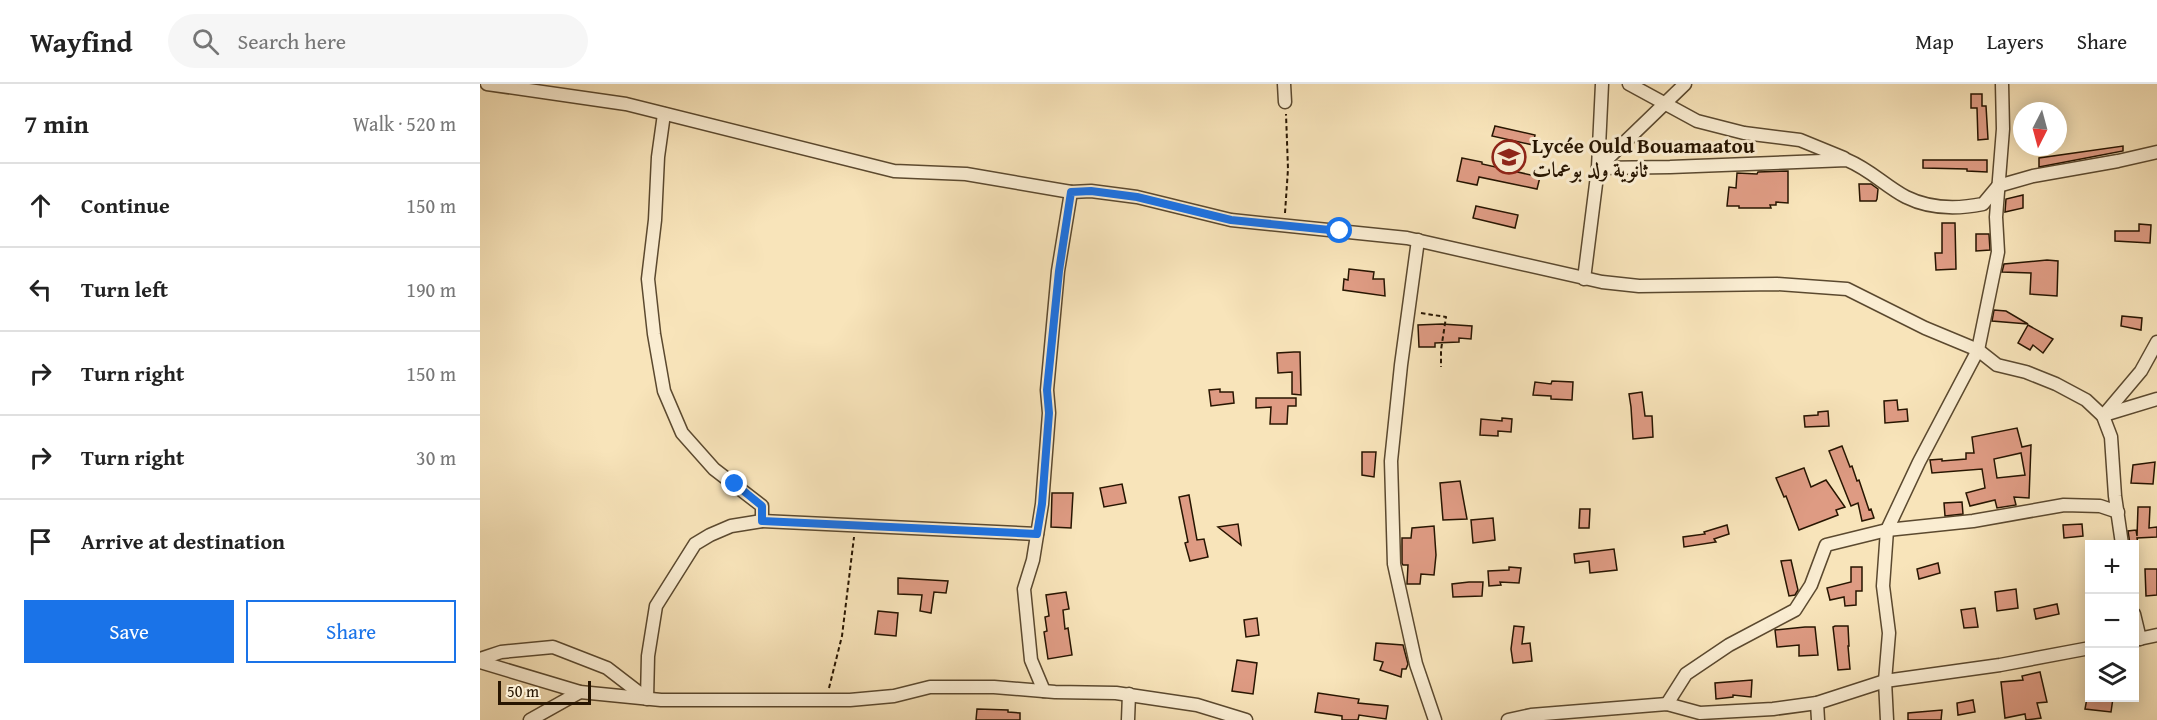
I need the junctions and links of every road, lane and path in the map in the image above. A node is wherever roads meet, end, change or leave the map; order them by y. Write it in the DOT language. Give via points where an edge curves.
graph roads {
  1 [pos="487,84"];
  2 [pos="1284,84"];
  3 [pos="1602,84"];
  4 [pos="1629,84"];
  5 [pos="1685,84"];
  6 [pos="2002,84"];
  7 [pos="1285,102"];
  8 [pos="1665,104"];
  9 [pos="664,114"];
  10 [pos="2157,152"];
  11 [pos="1847,160"];
  12 [pos="1598,168"];
  13 [pos="1998,186"];
  14 [pos="1071,192"];
  15 [pos="1284,225"];
  16 [pos="1418,240"];
  17 [pos="1584,279"];
  18 [pos="1409,313"];
  19 [pos="2157,342"];
  20 [pos="1978,350"];
  21 [pos="1441,367"];
  22 [pos="2157,399"];
  23 [pos="2103,416"];
  24 [pos="2118,512"];
  25 [pos="762,521"];
  26 [pos="856,526"];
  27 [pos="1887,530"];
  28 [pos="1037,534"];
  29 [pos="2122,540"];
  30 [pos="2157,635"];
  31 [pos="2139,639"];
  32 [pos="2085,649"];
  33 [pos="480,661"];
  34 [pos="1885,681"];
  35 [pos="1044,691"];
  36 [pos="580,692"];
  37 [pos="1129,694"];
  38 [pos="646,699"];
  39 [pos="826,699"];
  40 [pos="1817,703"];
  41 [pos="1666,704"];
  42 [pos="530,720"];
  43 [pos="1128,720"];
  44 [pos="1246,720"];
  45 [pos="1435,720"];
  46 [pos="1508,720"];
  47 [pos="1818,720"];
  48 [pos="1887,720"];
  1 -- 9 [label="street" via="626,104"];
  2 -- 7 [label="street"];
  3 -- 12 [label="street"];
  4 -- 8 [label="street"];
  5 -- 8 [label="street"];
  6 -- 13 [label="street"];
  7 -- 15 [label="path" via="1288,169"];
  8 -- 11 [label="street" via="1697,121 1744,133 1800,140"];
  8 -- 12 [label="street"];
  9 -- 14 [label="street" via="894,171 966,174"];
  9 -- 25 [label="street" via="648,279 664,391 682,433 714,469 762,506"];
  10 -- 13 [label="street"];
  11 -- 12 [label="street"];
  11 -- 13 [label="street" via="1906,197 1931,205 1955,208 1983,204"];
  12 -- 17 [label="street"];
  13 -- 20 [label="street" via="1998,252"];
  14 -- 15 [label="street" via="1137,197 1231,220"];
  14 -- 28 [label="street" via="1047,390 1049,413"];
  15 -- 16 [label="street"];
  16 -- 17 [label="street"];
  16 -- 18 [label="street"];
  17 -- 20 [label="street" via="1620,285 1777,284 1847,289"];
  18 -- 21 [label="path" via="1446,317"];
  18 -- 45 [label="street" via="1391,461 1394,564 1416,664"];
  19 -- 23 [label="street" via="2141,372"];
  20 -- 23 [label="street" via="1997,365 2026,372 2086,400"];
  20 -- 27 [label="street"];
  22 -- 23 [label="street"];
  23 -- 24 [label="street" via="2111,437"];
  24 -- 27 [label="street" via="2100,506 2064,505 1973,521"];
  24 -- 29 [label="street"];
  25 -- 26 [label="street"];
  25 -- 38 [label="street" via="731,526 695,544 656,606"];
  26 -- 28 [label="street"];
  26 -- 39 [label="path" via="843,636"];
  27 -- 34 [label="street" via="1883,586 1889,633"];
  27 -- 41 [label="street" via="1826,545 1811,585 1795,610 1729,645 1686,674"];
  28 -- 35 [label="street" via="1024,589 1031,660"];
  30 -- 31 [label="street"];
  32 -- 34 [label="street"];
  33 -- 36 [label="street"];
  33 -- 38 [label="street" via="501,652 553,647 607,668"];
  34 -- 40 [label="street"];
  34 -- 48 [label="street"];
  35 -- 37 [label="street"];
  35 -- 39 [label="street" via="930,687 894,696"];
  36 -- 38 [label="street"];
  36 -- 42 [label="street"];
  37 -- 43 [label="street"];
  37 -- 44 [label="street" via="1197,705"];
  38 -- 39 [label="street"];
  40 -- 41 [label="street" via="1700,713"];
  40 -- 47 [label="street"];
  41 -- 46 [label="street"];
}
